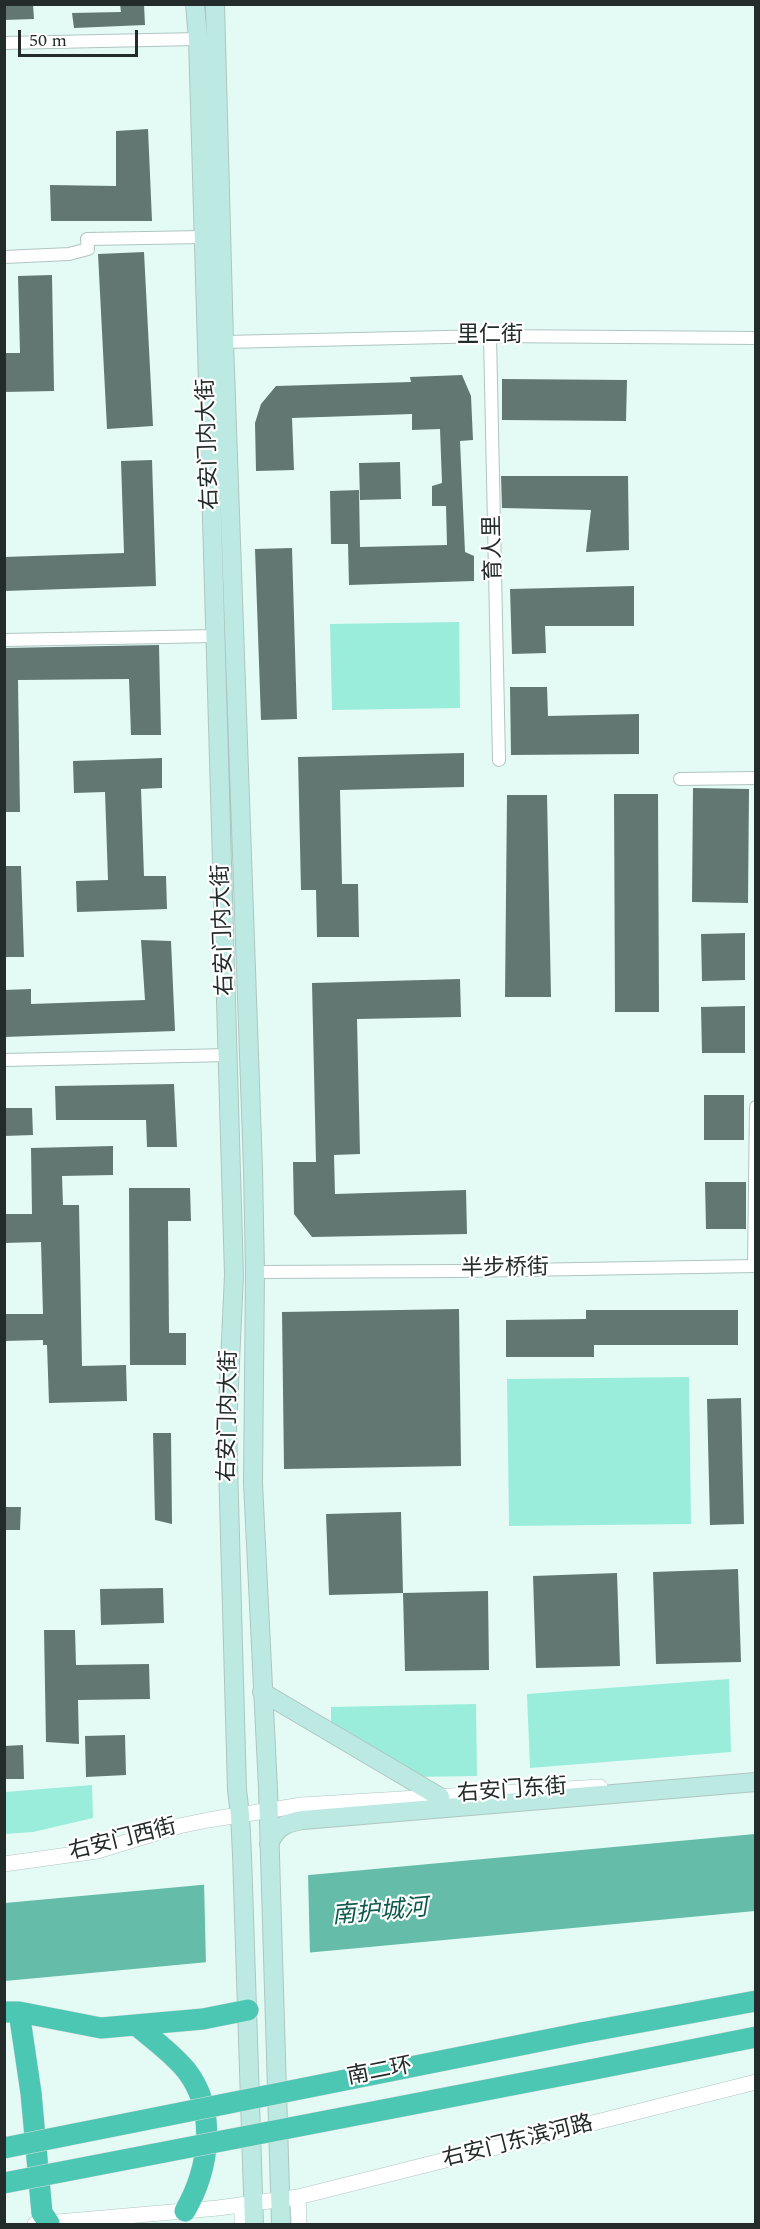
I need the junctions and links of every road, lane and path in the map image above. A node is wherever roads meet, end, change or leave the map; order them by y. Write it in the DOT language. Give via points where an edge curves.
graph roads {
  1 [pos="195,4"];
  2 [pos="215,4"];
  3 [pos="198,39"];
  4 [pos="4,43"];
  5 [pos="204,237"];
  6 [pos="4,257"];
  7 [pos="490,336"];
  8 [pos="756,338"];
  9 [pos="224,342"];
  10 [pos="216,636"];
  11 [pos="4,640"];
  12 [pos="499,760"];
  13 [pos="680,778"];
  14 [pos="756,778"];
  15 [pos="229,1055"];
  16 [pos="4,1060"];
  17 [pos="756,1107"];
  18 [pos="755,1266"];
  19 [pos="255,1272"];
  20 [pos="262,1692"];
  21 [pos="756,1775"];
  22 [pos="756,1782"];
  23 [pos="440,1797"];
  24 [pos="268,1810"];
  25 [pos="240,1815"];
  26 [pos="270,1849"];
  27 [pos="4,1864"];
  28 [pos="753,2000"];
  29 [pos="248,2010"];
  30 [pos="12,2012"];
  31 [pos="137,2026"];
  32 [pos="756,2037"];
  33 [pos="756,2082"];
  34 [pos="4,2148"];
  35 [pos="4,2183"];
  36 [pos="289,2198"];
  37 [pos="247,2204"];
  38 [pos="184,2211"];
  39 [pos="42,2224"];
  40 [pos="242,2224"];
  41 [pos="254,2224"];
  42 [pos="281,2224"];
  43 [pos="299,2224"];
  1 -- 3 [label="main road, 右安门内大街"];
  2 -- 9 [label="main road, 右安门内大街"];
  3 -- 4 [label="street"];
  3 -- 5 [label="main road, 右安门内大街"];
  5 -- 6 [label="street" via="87,240 88,249 69,255"];
  5 -- 10 [label="main road, 右安门内大街"];
  7 -- 8 [label="street, 里仁街"];
  7 -- 9 [label="street, 里仁街"];
  7 -- 12 [label="street, 育人里"];
  9 -- 19 [label="main road, 右安门内大街"];
  10 -- 11 [label="street"];
  10 -- 15 [label="main road, 右安门内大街"];
  13 -- 14 [label="street"];
  15 -- 16 [label="street"];
  15 -- 25 [label="main road, 右安门内大街" via="234,1275 227,1428"];
  17 -- 18 [label="street"];
  18 -- 19 [label="street, 半步桥街"];
  19 -- 20 [label="main road, 右安门内大街" via="253,1483"];
  20 -- 23 [label="main road"];
  20 -- 24 [label="main road, 右安门内大街"];
  21 -- 23 [label="street, 右安门东街"];
  22 -- 26 [label="main road" via="297,1821 279,1827"];
  23 -- 24 [label="street, 右安门东街"];
  24 -- 25 [label="street, 右安门东街"];
  24 -- 26 [label="main road, 右安门内大街"];
  25 -- 27 [label="street, 右安门西街" via="179,1826 97,1851"];
  25 -- 29 [label="main road, 右安门内大街"];
  26 -- 36 [label="main road, 右安门内大街" via="273,1978"];
  28 -- 34 [label="highway, 南二环, bridge"];
  29 -- 31 [label="highway"];
  29 -- 37 [label="main road"];
  30 -- 31 [label="highway" via="101,2028"];
  30 -- 39 [label="highway" via="31,2093"];
  31 -- 38 [label="highway" via="187,2072 207,2123 207,2151"];
  32 -- 35 [label="highway, 南二环, bridge"];
  33 -- 36 [label="street, 右安门东滨河路"];
  36 -- 37 [label="street, 右安门东滨河路"];
  36 -- 42 [label="main road, 右安门内大街"];
  36 -- 43 [label="street"];
  37 -- 38 [label="street, 右安门东滨河路"];
  37 -- 40 [label="street"];
  37 -- 41 [label="main road"];
  38 -- 39 [label="street, 右安门东滨河路"];
}
